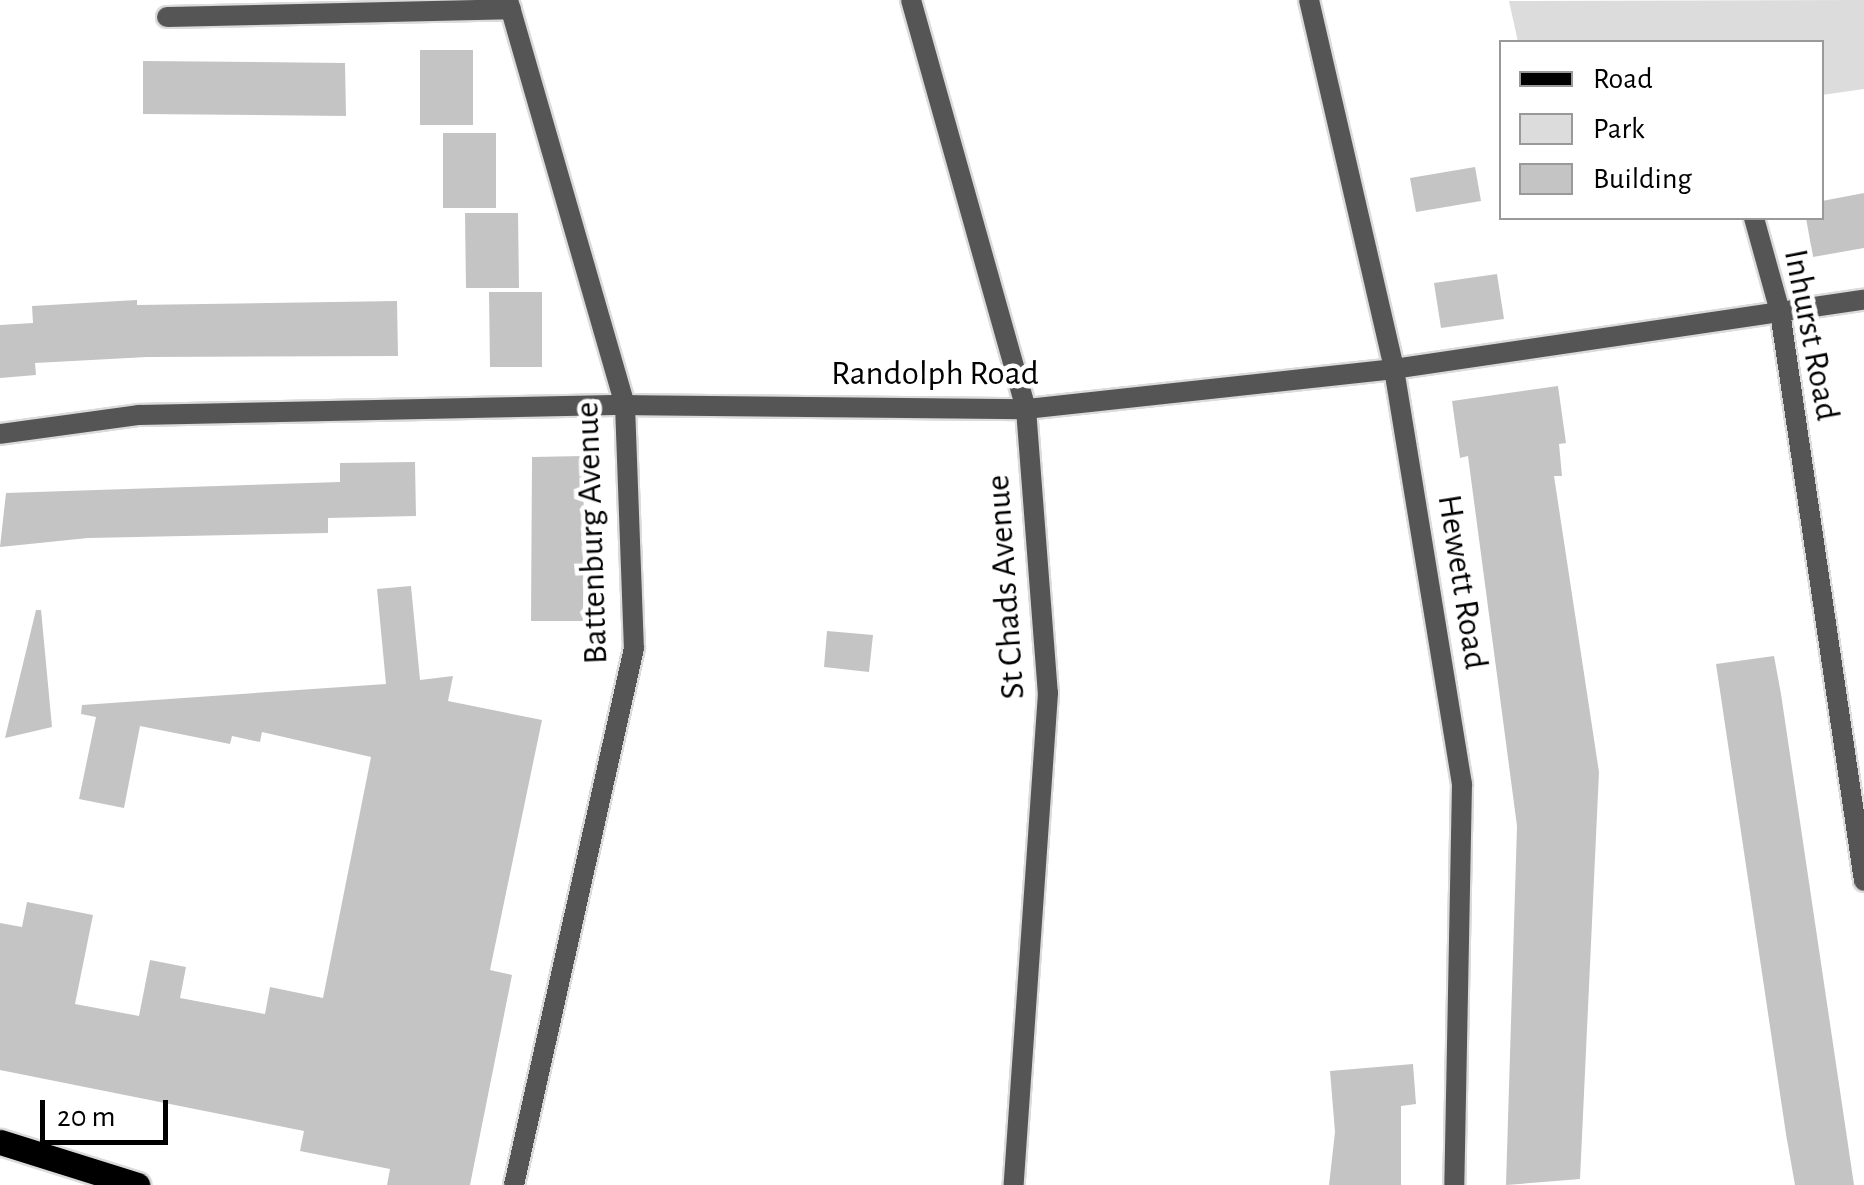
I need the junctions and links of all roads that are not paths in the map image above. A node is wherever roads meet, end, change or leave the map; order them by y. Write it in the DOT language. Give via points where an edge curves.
graph roads {
  1 [pos="911,0"];
  2 [pos="1309,0"];
  3 [pos="510,5"];
  4 [pos="167,17"];
  5 [pos="1755,220"];
  6 [pos="1864,300"];
  7 [pos="1780,312"];
  8 [pos="1394,369"];
  9 [pos="625,405"];
  10 [pos="1026,410"];
  11 [pos="0,434"];
  12 [pos="1864,881"];
  13 [pos="0,1142"];
  14 [pos="137,1185"];
  15 [pos="514,1185"];
  16 [pos="1014,1185"];
  17 [pos="1454,1185"];
  1 -- 10 [label="street, St Chads Avenue"];
  2 -- 8 [label="street, Hewett Road"];
  3 -- 4 [label="street"];
  3 -- 9 [label="street, Battenburg Avenue"];
  5 -- 7 [label="street, Inhurst Road"];
  6 -- 7 [label="street, Randolph Road"];
  7 -- 8 [label="street, Randolph Road"];
  7 -- 12 [label="street, Inhurst Road"];
  8 -- 10 [label="street, Randolph Road"];
  8 -- 17 [label="street, Hewett Road" via="1462,784"];
  9 -- 10 [label="street, Randolph Road"];
  9 -- 11 [label="street, Randolph Road" via="138,415 63,420"];
  9 -- 15 [label="street, Battenburg Avenue" via="632,669"];
  10 -- 16 [label="street, St Chads Avenue" via="1048,693"];
  13 -- 14 [label="main road"];
}
